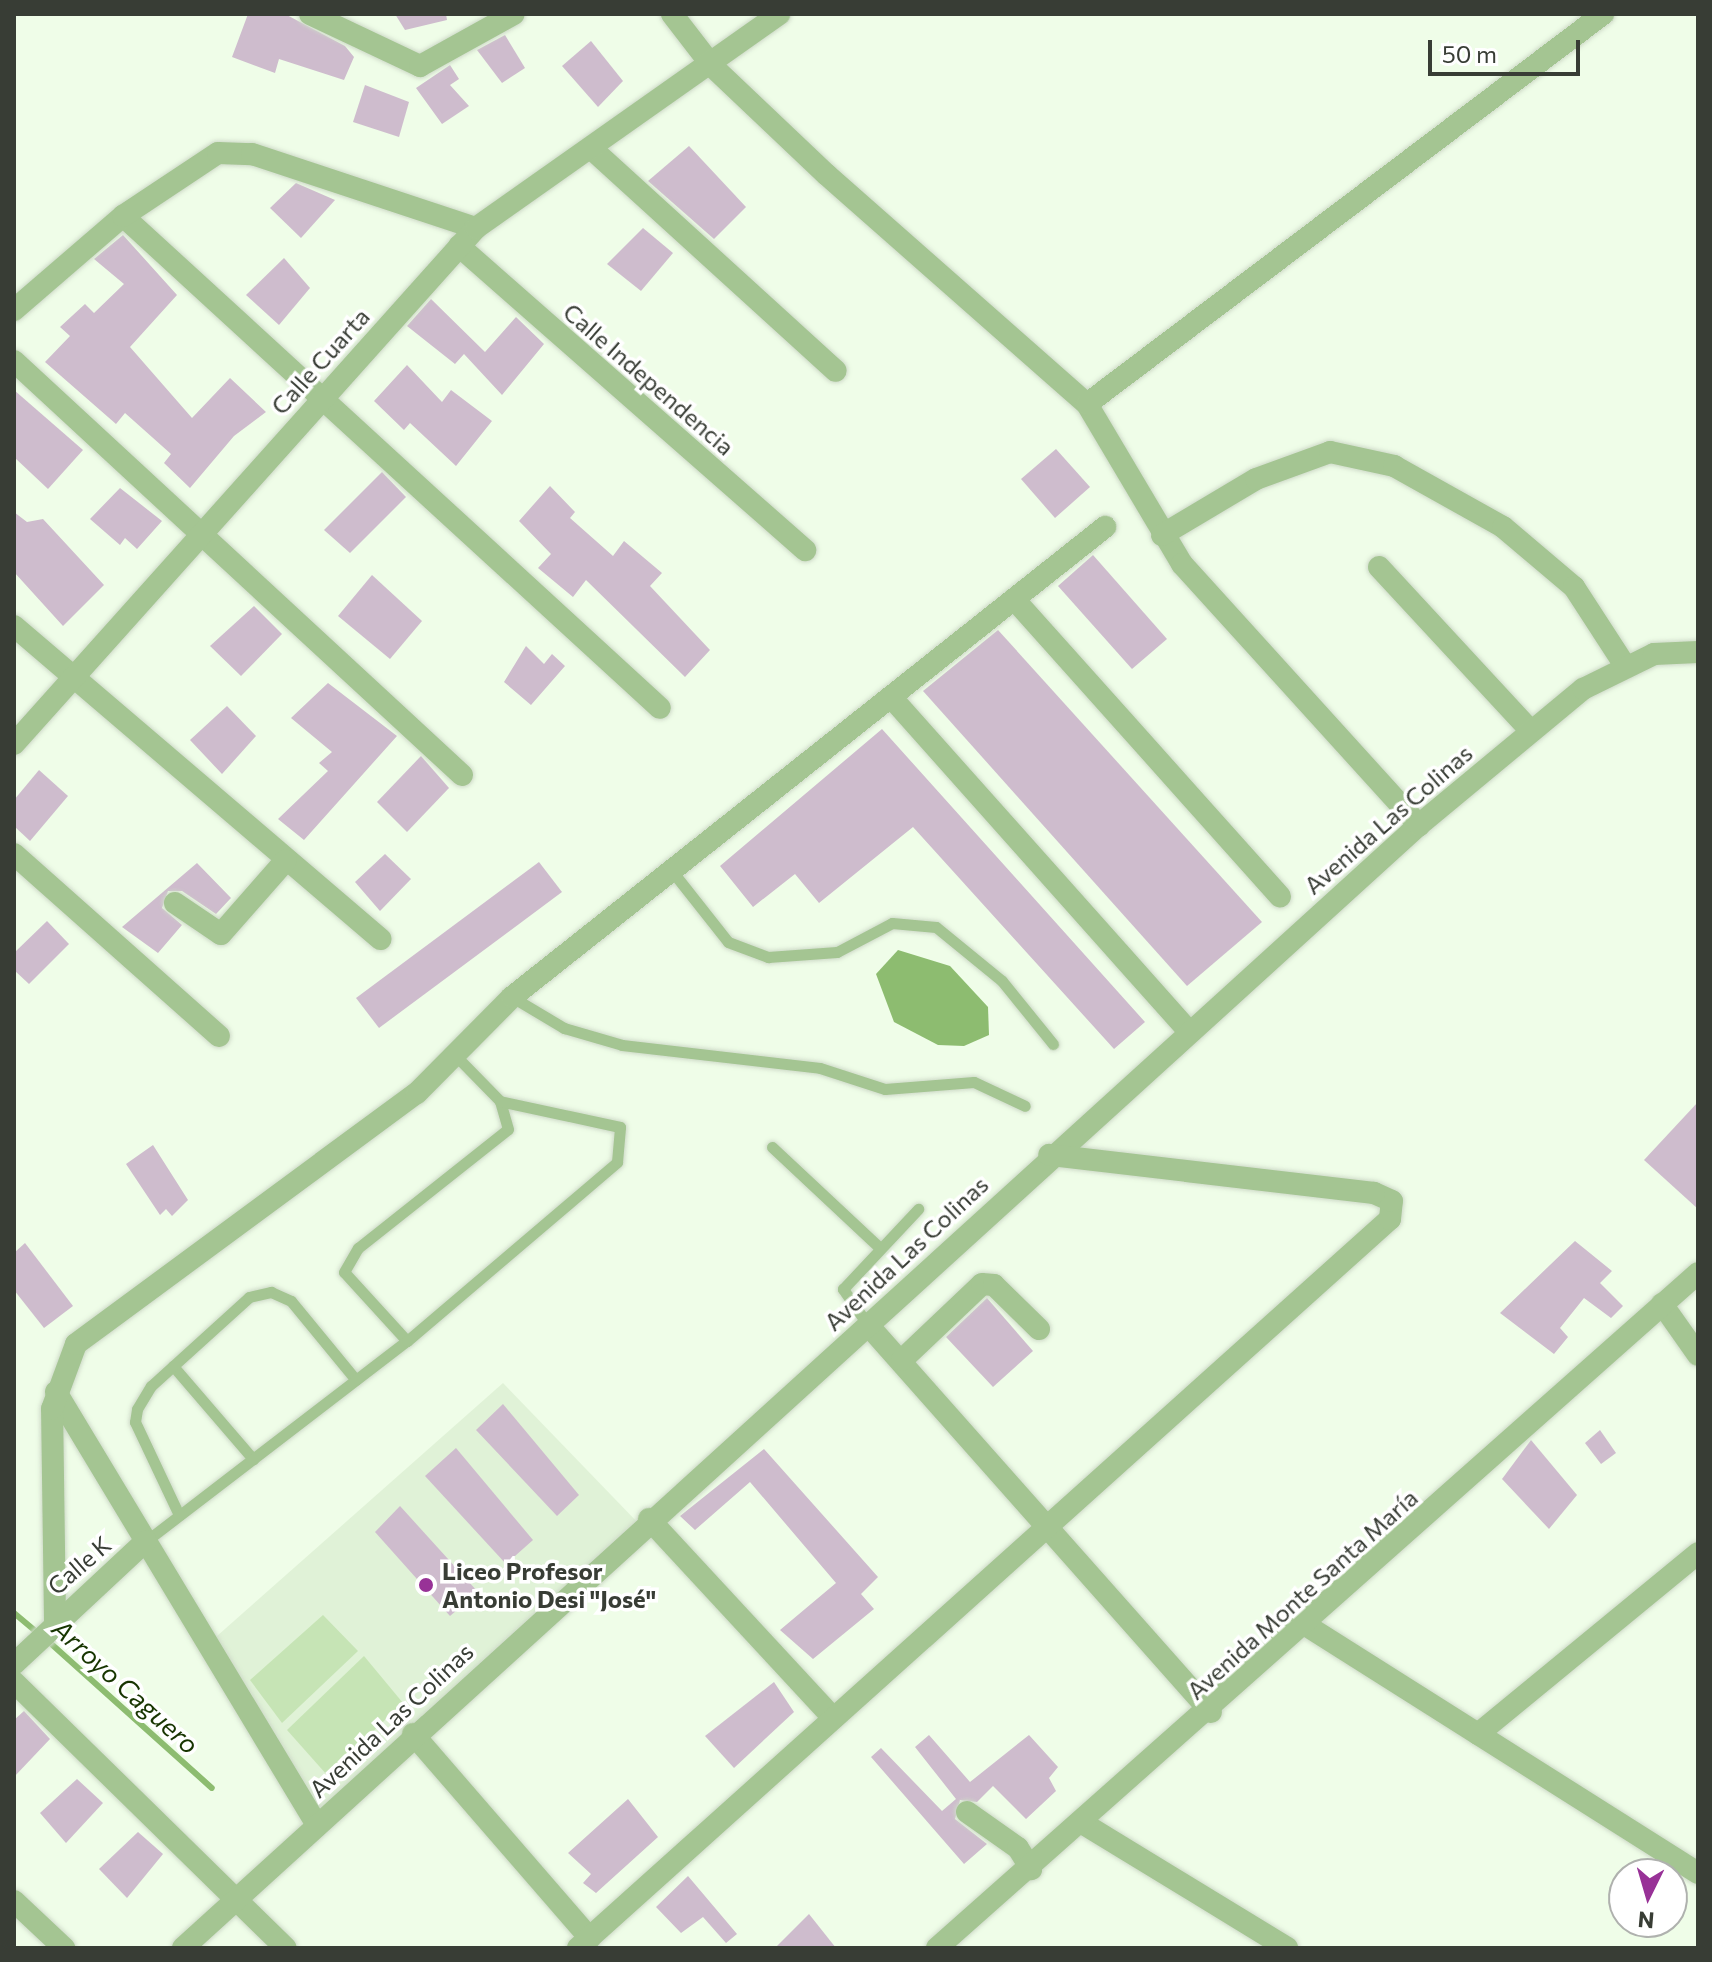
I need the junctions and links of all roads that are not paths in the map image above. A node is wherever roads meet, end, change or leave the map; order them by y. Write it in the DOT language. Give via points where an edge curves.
graph roads {
  1 [pos="310,14"];
  2 [pos="514,14"];
  3 [pos="672,14"];
  4 [pos="779,14"];
  5 [pos="1603,14"];
  6 [pos="712,66"];
  7 [pos="593,150"];
  8 [pos="123,216"];
  9 [pos="476,228"];
  10 [pos="459,246"];
  11 [pos="14,310"];
  12 [pos="14,361"];
  13 [pos="836,371"];
  14 [pos="324,397"];
  15 [pos="1087,404"];
  16 [pos="1105,527"];
  17 [pos="1162,535"];
  18 [pos="197,536"];
  19 [pos="805,550"];
  20 [pos="1379,567"];
  21 [pos="1014,599"];
  22 [pos="14,626"];
  23 [pos="1698,652"];
  24 [pos="1626,667"];
  25 [pos="73,681"];
  26 [pos="891,697"];
  27 [pos="660,708"];
  28 [pos="1531,731"];
  29 [pos="14,744"];
  30 [pos="462,775"];
  31 [pos="1419,825"];
  32 [pos="14,854"];
  33 [pos="286,860"];
  34 [pos="672,871"];
  35 [pos="1280,896"];
  36 [pos="175,903"];
  37 [pos="381,939"];
  38 [pos="512,997"];
  39 [pos="1188,1030"];
  40 [pos="219,1036"];
  41 [pos="1053,1044"];
  42 [pos="455,1055"];
  43 [pos="500,1101"];
  44 [pos="1025,1106"];
  45 [pos="772,1147"];
  46 [pos="1049,1155"];
  47 [pos="918,1209"];
  48 [pos="880,1248"];
  49 [pos="1698,1273"];
  50 [pos="1662,1304"];
  51 [pos="868,1325"];
  52 [pos="1039,1329"];
  53 [pos="407,1341"];
  54 [pos="1698,1355"];
  55 [pos="902,1360"];
  56 [pos="173,1366"];
  57 [pos="356,1380"];
  58 [pos="56,1392"];
  59 [pos="253,1459"];
  60 [pos="179,1515"];
  61 [pos="649,1519"];
  62 [pos="1050,1528"];
  63 [pos="146,1541"];
  64 [pos="1698,1553"];
  65 [pos="51,1624"];
  66 [pos="1304,1624"];
  67 [pos="22,1656"];
  68 [pos="14,1682"];
  69 [pos="1211,1712"];
  70 [pos="833,1718"];
  71 [pos="413,1734"];
  72 [pos="1478,1734"];
  73 [pos="967,1812"];
  74 [pos="1084,1824"];
  75 [pos="317,1825"];
  76 [pos="1031,1869"];
  77 [pos="1698,1873"];
  78 [pos="241,1897"];
  79 [pos="14,1901"];
  80 [pos="584,1943"];
  81 [pos="64,1948"];
  82 [pos="183,1948"];
  83 [pos="286,1948"];
  84 [pos="937,1948"];
  85 [pos="1287,1948"];
  1 -- 2 [label="street" via="420,66"];
  3 -- 6 [label="street"];
  4 -- 6 [label="street, Calle Cuarta"];
  5 -- 15 [label="street"];
  6 -- 7 [label="street, Calle Cuarta"];
  6 -- 15 [label="street"];
  7 -- 9 [label="street, Calle Cuarta"];
  7 -- 13 [label="street"];
  8 -- 9 [label="street" via="218,153 235,151"];
  8 -- 11 [label="street"];
  8 -- 14 [label="street"];
  9 -- 10 [label="street, Calle Cuarta"];
  10 -- 14 [label="street, Calle Cuarta"];
  10 -- 19 [label="street, Calle Independencia"];
  12 -- 18 [label="street"];
  14 -- 18 [label="street, Calle Cuarta"];
  14 -- 27 [label="street"];
  15 -- 17 [label="street"];
  16 -- 21 [label="street"];
  17 -- 24 [label="street" via="1256,479 1330,452 1394,466 1503,527 1574,587"];
  17 -- 31 [label="street"];
  18 -- 25 [label="street, Calle Cuarta"];
  18 -- 30 [label="street"];
  20 -- 28 [label="street"];
  21 -- 26 [label="street"];
  21 -- 35 [label="street"];
  22 -- 25 [label="street"];
  23 -- 24 [label="street, Avenida Las Colinas" via="1654,654"];
  24 -- 28 [label="street, Avenida Las Colinas" via="1583,689"];
  25 -- 29 [label="street, Calle Cuarta"];
  25 -- 33 [label="street"];
  26 -- 34 [label="street"];
  26 -- 39 [label="street"];
  28 -- 31 [label="street, Avenida Las Colinas"];
  31 -- 39 [label="street, Avenida Las Colinas"];
  32 -- 40 [label="street"];
  33 -- 36 [label="street" via="221,934"];
  33 -- 37 [label="street"];
  34 -- 38 [label="street"];
  34 -- 41 [label="lane" via="728,942 768,957 837,952 892,923 936,927 1002,981"];
  38 -- 42 [label="street"];
  38 -- 44 [label="lane" via="564,1028 622,1045 820,1068 885,1089 974,1082"];
  39 -- 46 [label="street, Avenida Las Colinas"];
  42 -- 43 [label="lane"];
  42 -- 58 [label="street" via="417,1093 76,1344"];
  43 -- 53 [label="lane" via="508,1129 348,1258 344,1272"];
  43 -- 53 [label="lane" via="620,1127 617,1162"];
  45 -- 48 [label="lane"];
  46 -- 51 [label="street, Avenida Las Colinas"];
  46 -- 62 [label="street" via="1374,1193 1392,1201 1390,1219"];
  47 -- 48 [label="lane"];
  48 -- 51 [label="lane" via="843,1289"];
  49 -- 50 [label="street, Avenida Monte Santa María"];
  50 -- 54 [label="street"];
  50 -- 66 [label="street, Avenida Monte Santa María"];
  51 -- 55 [label="street"];
  51 -- 61 [label="street, Avenida Las Colinas"];
  52 -- 55 [label="street" via="994,1285 982,1284"];
  53 -- 57 [label="lane"];
  55 -- 62 [label="street"];
  56 -- 57 [label="lane" via="249,1297 271,1292 291,1301"];
  56 -- 59 [label="lane"];
  56 -- 60 [label="lane" via="151,1386 135,1422"];
  57 -- 59 [label="lane"];
  58 -- 63 [label="street"];
  58 -- 65 [label="street"];
  59 -- 60 [label="lane"];
  60 -- 63 [label="lane"];
  61 -- 70 [label="street"];
  61 -- 71 [label="street, Avenida Las Colinas"];
  62 -- 69 [label="street"];
  62 -- 70 [label="street"];
  63 -- 65 [label="street, Calle K"];
  63 -- 75 [label="street"];
  64 -- 72 [label="street"];
  65 -- 67 [label="street, Calle K"];
  66 -- 69 [label="street, Avenida Monte Santa María"];
  66 -- 72 [label="street"];
  68 -- 78 [label="street"];
  69 -- 74 [label="street, Avenida Monte Santa María"];
  70 -- 80 [label="street"];
  71 -- 75 [label="street, Avenida Las Colinas"];
  71 -- 80 [label="street"];
  72 -- 77 [label="street"];
  73 -- 76 [label="street" via="1018,1848"];
  74 -- 76 [label="street, Avenida Monte Santa María"];
  74 -- 85 [label="street"];
  75 -- 78 [label="street, Avenida Las Colinas"];
  76 -- 84 [label="street, Avenida Monte Santa María"];
  78 -- 82 [label="street, Avenida Las Colinas"];
  78 -- 83 [label="street"];
  79 -- 81 [label="street"];
}
